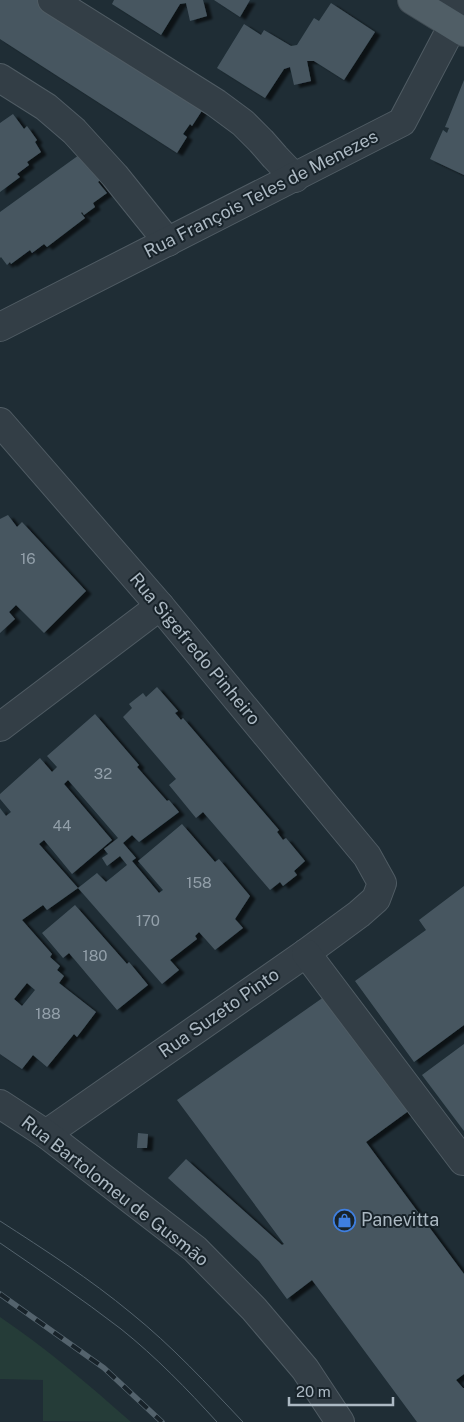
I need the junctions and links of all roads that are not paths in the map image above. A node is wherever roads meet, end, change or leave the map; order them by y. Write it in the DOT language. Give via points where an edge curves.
graph roads {
  1 [pos="52,0"];
  2 [pos="412,0"];
  3 [pos="456,19"];
  4 [pos="0,78"];
  5 [pos="294,178"];
  6 [pos="168,242"];
  7 [pos="0,327"];
  8 [pos="0,422"];
  9 [pos="160,606"];
  10 [pos="0,727"];
  11 [pos="382,883"];
  12 [pos="306,953"];
  13 [pos="0,1104"];
  14 [pos="46,1134"];
  15 [pos="464,1161"];
  16 [pos="340,1422"];
  1 -- 5 [label="street" via="216,103 249,129"];
  2 -- 3 [label="main road"];
  3 -- 5 [label="street, Rua François Teles de Menezes" via="402,122"];
  4 -- 6 [label="street" via="46,107 74,131 116,176"];
  5 -- 6 [label="street, Rua François Teles de Menezes"];
  6 -- 7 [label="street, Rua François Teles de Menezes"];
  8 -- 9 [label="street, Rua Sigefredo Pinheiro"];
  9 -- 10 [label="street"];
  9 -- 11 [label="street, Rua Sigefredo Pinheiro" via="367,856"];
  11 -- 12 [label="street, Rua Suzeto Pinto" via="376,898 359,914"];
  12 -- 14 [label="street, Rua Suzeto Pinto"];
  12 -- 15 [label="street"];
  13 -- 14 [label="street, Rua Bartolomeu de Gusmão"];
  14 -- 16 [label="street, Rua Bartolomeu de Gusmão" via="196,1249 254,1309 305,1369"];
}
